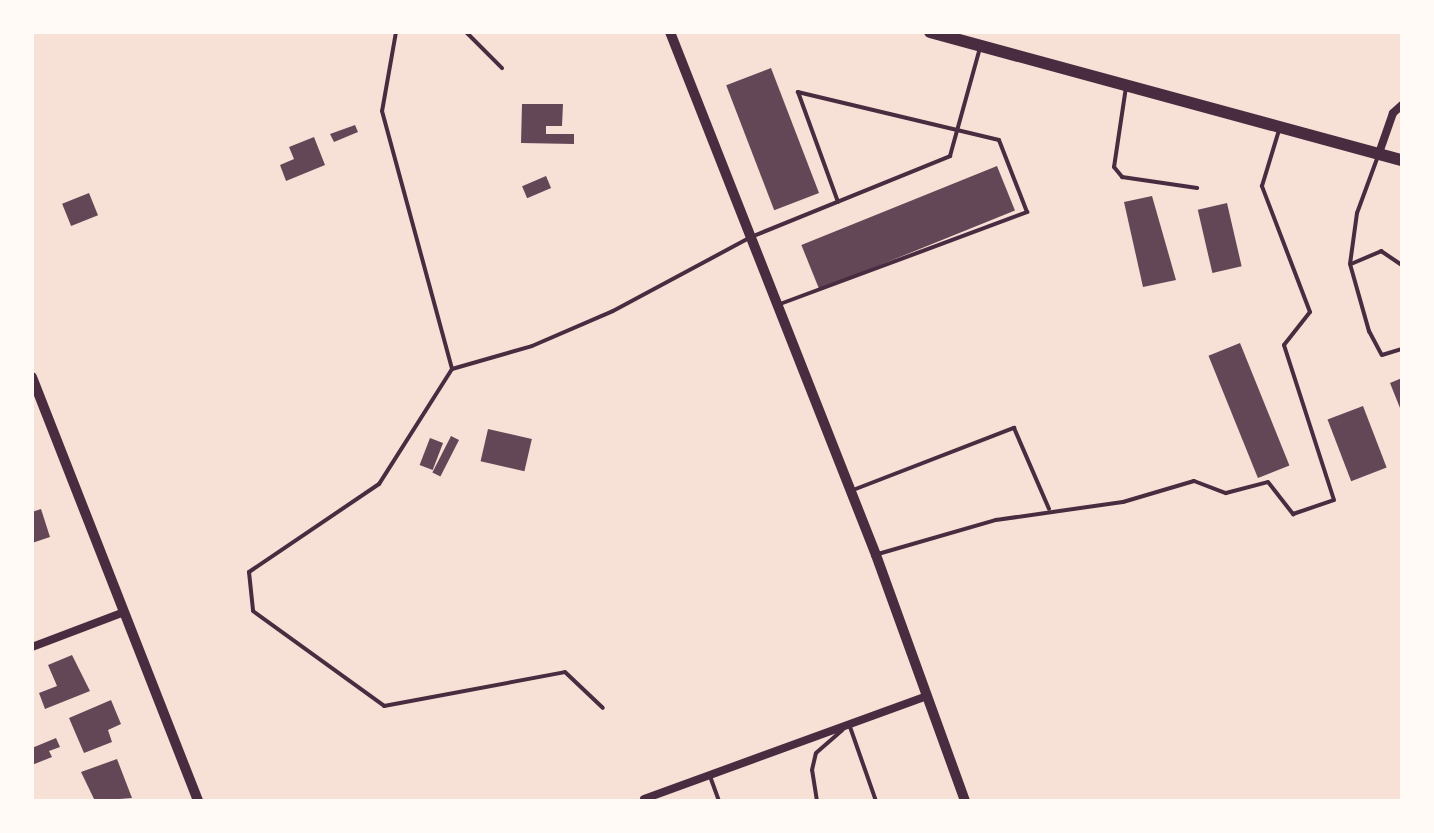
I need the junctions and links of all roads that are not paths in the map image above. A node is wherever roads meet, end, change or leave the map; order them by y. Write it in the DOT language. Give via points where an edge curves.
graph roads {
  1 [pos="396,32"];
  2 [pos="466,32"];
  3 [pos="670,32"];
  4 [pos="930,32"];
  5 [pos="981,45"];
  6 [pos="502,68"];
  7 [pos="1126,85"];
  8 [pos="1402,105"];
  9 [pos="1280,126"];
  10 [pos="960,128"];
  11 [pos="1379,153"];
  12 [pos="1402,160"];
  13 [pos="1197,188"];
  14 [pos="838,202"];
  15 [pos="751,237"];
  16 [pos="1350,264"];
  17 [pos="1402,265"];
  18 [pos="778,304"];
  19 [pos="1402,349"];
  20 [pos="452,369"];
  21 [pos="32,377"];
  22 [pos="851,490"];
  23 [pos="1049,509"];
  24 [pos="876,555"];
  25 [pos="124,612"];
  26 [pos="32,647"];
  27 [pos="925,697"];
  28 [pos="603,708"];
  29 [pos="849,724"];
  30 [pos="711,779"];
  31 [pos="642,800"];
  32 [pos="198,801"];
  33 [pos="719,801"];
  34 [pos="817,801"];
  35 [pos="876,801"];
  36 [pos="965,801"];
  1 -- 20 [label="lane" via="382,111"];
  2 -- 6 [label="lane"];
  3 -- 15 [label="street"];
  4 -- 5 [label="main road"];
  5 -- 7 [label="main road"];
  5 -- 10 [label="lane"];
  7 -- 9 [label="main road"];
  7 -- 13 [label="lane" via="1114,167 1122,177"];
  8 -- 11 [label="street" via="1393,113"];
  9 -- 11 [label="main road"];
  9 -- 23 [label="lane" via="1262,186 1310,312 1284,345 1334,500 1293,514 1268,482 1226,493 1194,481 1123,502"];
  10 -- 14 [label="lane" via="950,156"];
  10 -- 14 [label="lane" via="798,92"];
  10 -- 18 [label="lane" via="999,140 1027,212"];
  11 -- 12 [label="main road"];
  11 -- 16 [label="lane" via="1357,213"];
  14 -- 15 [label="lane"];
  15 -- 18 [label="street"];
  15 -- 20 [label="lane" via="613,311 532,346"];
  16 -- 17 [label="lane" via="1381,251"];
  16 -- 19 [label="lane" via="1369,331 1382,355"];
  18 -- 22 [label="street"];
  20 -- 28 [label="lane" via="379,484 249,572 253,611 384,706 565,672"];
  21 -- 25 [label="street"];
  22 -- 23 [label="lane" via="1014,428"];
  22 -- 24 [label="street"];
  23 -- 24 [label="lane"];
  24 -- 27 [label="street"];
  25 -- 26 [label="street"];
  25 -- 32 [label="street"];
  27 -- 29 [label="street"];
  27 -- 36 [label="street"];
  29 -- 30 [label="street"];
  29 -- 34 [label="lane" via="816,753 812,770"];
  29 -- 35 [label="lane"];
  30 -- 31 [label="street"];
  30 -- 33 [label="lane"];
}
